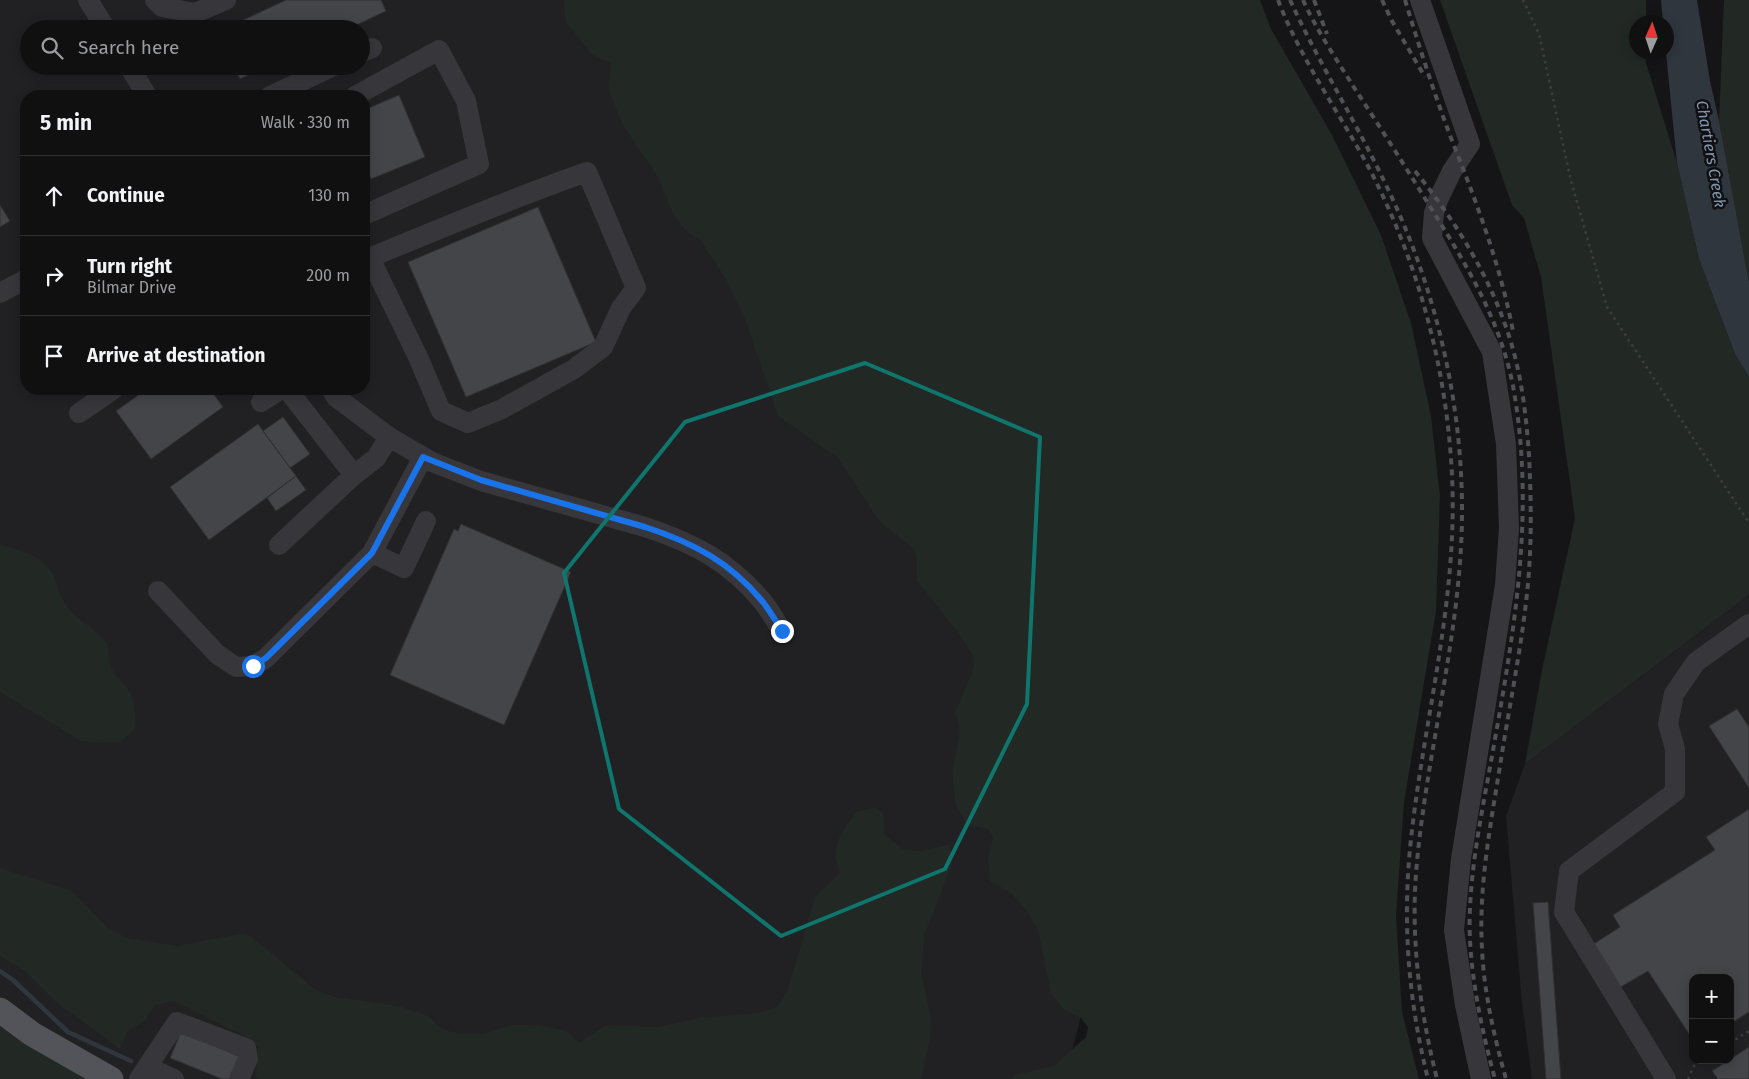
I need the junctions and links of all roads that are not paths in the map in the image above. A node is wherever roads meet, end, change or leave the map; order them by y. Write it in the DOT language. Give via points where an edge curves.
graph roads {
  1 [pos="88,0"];
  2 [pos="155,0"];
  3 [pos="226,0"];
  4 [pos="1420,0"];
  5 [pos="203,4"];
  6 [pos="100,20"];
  7 [pos="134,75"];
  8 [pos="315,75"];
  9 [pos="143,90"];
  10 [pos="283,90"];
  11 [pos="366,90"];
  12 [pos="370,212"];
  13 [pos="370,258"];
  14 [pos="370,265"];
  15 [pos="20,282"];
  16 [pos="0,293"];
  17 [pos="105,395"];
  18 [pos="272,395"];
  19 [pos="292,395"];
  20 [pos="335,395"];
  21 [pos="261,402"];
  22 [pos="79,413"];
  23 [pos="389,437"];
  24 [pos="423,457"];
  25 [pos="354,475"];
  26 [pos="426,521"];
  27 [pos="279,545"];
  28 [pos="372,553"];
  29 [pos="158,591"];
  30 [pos="1749,624"];
  31 [pos="782,631"];
  32 [pos="0,1010"];
  33 [pos="144,1073"];
  34 [pos="111,1079"];
  35 [pos="174,1079"];
  36 [pos="239,1079"];
  37 [pos="1481,1079"];
  38 [pos="1666,1079"];
  1 -- 6 [label="street"];
  2 -- 5 [label="street" via="162,7 195,14"];
  3 -- 5 [label="street"];
  4 -- 37 [label="street" via="1470,144 1438,200 1432,238 1492,352 1506,444 1508,528 1505,585 1461,859 1454,930"];
  7 -- 9 [label="street"];
  8 -- 10 [label="street"];
  11 -- 12 [label="street" via="439,50 466,101 479,164"];
  13 -- 14 [label="street" via="522,195 587,172 636,288 621,308 604,347 566,374 502,409 468,422 441,411 418,357"];
  15 -- 16 [label="street"];
  17 -- 22 [label="street"];
  18 -- 21 [label="street"];
  19 -- 25 [label="street"];
  20 -- 23 [label="street"];
  23 -- 24 [label="street"];
  23 -- 25 [label="street" via="376,458"];
  24 -- 28 [label="street"];
  24 -- 31 [label="street" via="481,480 645,527 699,548 733,570 764,602"];
  25 -- 27 [label="street"];
  26 -- 28 [label="street" via="404,568"];
  28 -- 29 [label="street" via="266,658 253,666 236,667 217,654"];
  30 -- 38 [label="street" via="1696,662 1674,694 1668,724 1675,749 1675,792 1569,871 1564,912"];
  32 -- 34 [label="main road" via="32,1034"];
  33 -- 35 [label="street"];
  33 -- 36 [label="street" via="176,1022 246,1048 248,1060"];
}
